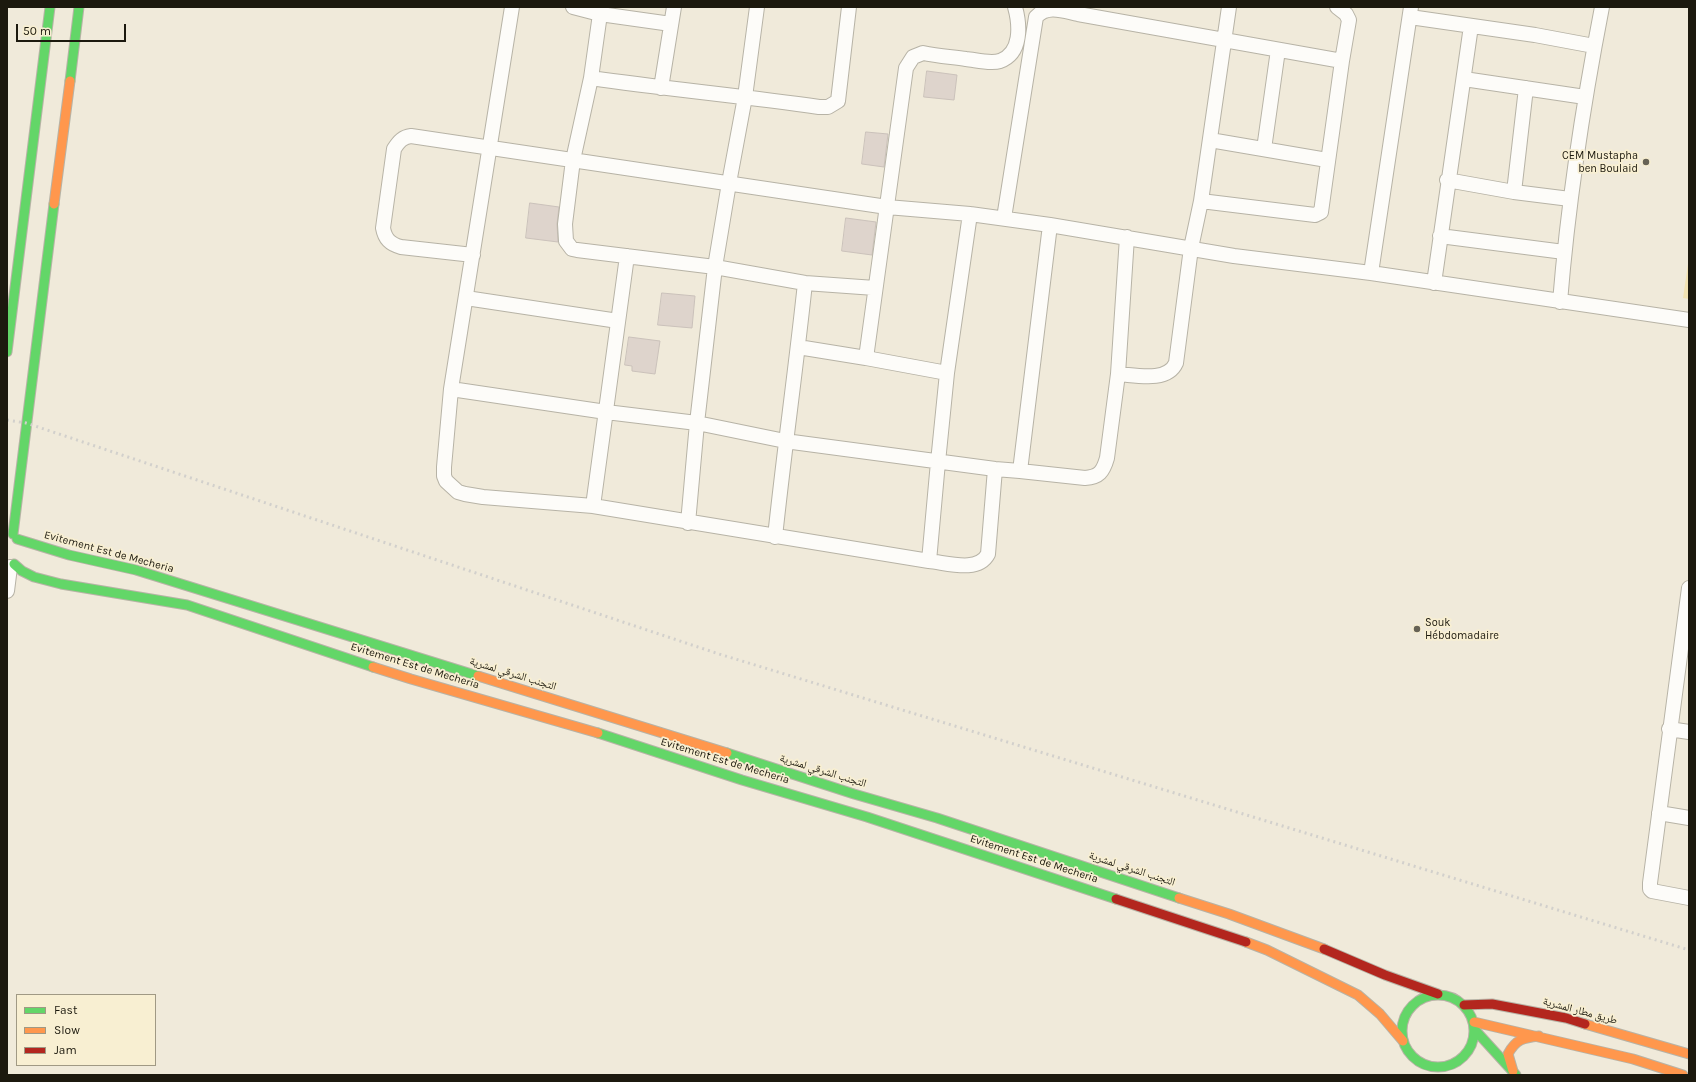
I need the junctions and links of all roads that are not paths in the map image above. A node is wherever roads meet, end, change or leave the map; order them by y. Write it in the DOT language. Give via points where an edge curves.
graph roads {
  1 [pos="50,7"];
  2 [pos="79,7"];
  3 [pos="512,7"];
  4 [pos="573,7"];
  5 [pos="674,7"];
  6 [pos="757,7"];
  7 [pos="848,7"];
  8 [pos="1015,7"];
  9 [pos="1229,7"];
  10 [pos="1338,7"];
  11 [pos="1602,7"];
  12 [pos="1410,12"];
  13 [pos="600,14"];
  14 [pos="671,24"];
  15 [pos="1471,26"];
  16 [pos="1224,39"];
  17 [pos="1594,46"];
  18 [pos="1278,50"];
  19 [pos="1342,61"];
  20 [pos="591,78"];
  21 [pos="1464,79"];
  22 [pos="660,88"];
  23 [pos="1526,88"];
  24 [pos="744,97"];
  25 [pos="1585,97"];
  26 [pos="1210,140"];
  27 [pos="490,147"];
  28 [pos="1264,149"];
  29 [pos="573,160"];
  30 [pos="1327,160"];
  31 [pos="1447,180"];
  32 [pos="729,183"];
  33 [pos="1514,192"];
  34 [pos="1570,199"];
  35 [pos="1201,201"];
  36 [pos="887,207"];
  37 [pos="970,214"];
  38 [pos="1004,218"];
  39 [pos="1050,225"];
  40 [pos="1440,236"];
  41 [pos="1127,237"];
  42 [pos="1191,248"];
  43 [pos="1564,252"];
  44 [pos="473,255"];
  45 [pos="627,256"];
  46 [pos="716,267"];
  47 [pos="1371,273"];
  48 [pos="805,283"];
  49 [pos="1434,283"];
  50 [pos="875,288"];
  51 [pos="466,298"];
  52 [pos="1560,302"];
  53 [pos="1689,320"];
  54 [pos="618,321"];
  55 [pos="798,347"];
  56 [pos="7,352"];
  57 [pos="866,358"];
  58 [pos="947,373"];
  59 [pos="1118,374"];
  60 [pos="451,389"];
  61 [pos="606,412"];
  62 [pos="697,423"];
  63 [pos="785,442"];
  64 [pos="938,462"];
  65 [pos="995,469"];
  66 [pos="1020,470"];
  67 [pos="593,506"];
  68 [pos="688,523"];
  69 [pos="12,535"];
  70 [pos="775,537"];
  71 [pos="929,561"];
  72 [pos="14,562"];
  73 [pos="195,588"];
  74 [pos="1689,588"];
  75 [pos="7,591"];
  76 [pos="1685,647"];
  77 [pos="1669,729"];
  78 [pos="1689,732"];
  79 [pos="1659,813"];
  80 [pos="1689,818"];
  81 [pos="1689,898"];
  82 [pos="1438,994"];
  83 [pos="1464,1005"];
  84 [pos="1474,1026"];
  85 [pos="1539,1036"];
  86 [pos="1403,1041"];
  87 [pos="1689,1054"];
  88 [pos="1430,1067"];
  89 [pos="1514,1073"];
  90 [pos="1455,1075"];
  91 [pos="1683,1075"];
  1 -- 56 [label="main road"];
  2 -- 69 [label="main road"];
  3 -- 27 [label="street"];
  4 -- 13 [label="street"];
  5 -- 14 [label="street"];
  6 -- 24 [label="street"];
  7 -- 24 [label="street" via="838,101 828,107 819,107"];
  8 -- 36 [label="street" via="1018,36 1016,47 1004,59 988,62 923,53 917,54 908,62"];
  9 -- 16 [label="street"];
  10 -- 19 [label="street" via="1349,20"];
  11 -- 17 [label="street"];
  12 -- 15 [label="street"];
  12 -- 47 [label="street"];
  13 -- 14 [label="street"];
  13 -- 20 [label="street"];
  14 -- 22 [label="street"];
  15 -- 17 [label="street"];
  15 -- 21 [label="street"];
  16 -- 18 [label="street"];
  16 -- 26 [label="street"];
  16 -- 38 [label="street" via="1051,9 1040,13 1036,17"];
  17 -- 25 [label="street"];
  18 -- 19 [label="street"];
  18 -- 28 [label="street"];
  19 -- 30 [label="street"];
  20 -- 22 [label="street"];
  20 -- 29 [label="street"];
  21 -- 23 [label="street"];
  21 -- 31 [label="street"];
  22 -- 24 [label="street"];
  23 -- 25 [label="street"];
  23 -- 33 [label="street"];
  24 -- 32 [label="street"];
  25 -- 34 [label="street"];
  26 -- 28 [label="street"];
  26 -- 35 [label="street"];
  27 -- 29 [label="street"];
  27 -- 44 [label="street"];
  27 -- 44 [label="street" via="411,136 398,142 394,149 383,228 387,239 401,247"];
  28 -- 30 [label="street"];
  29 -- 32 [label="street"];
  29 -- 45 [label="street" via="565,224 568,246 577,250"];
  30 -- 35 [label="street" via="1319,215"];
  31 -- 33 [label="street"];
  31 -- 40 [label="street"];
  32 -- 36 [label="street"];
  32 -- 46 [label="street"];
  33 -- 34 [label="street"];
  34 -- 43 [label="street"];
  35 -- 42 [label="street"];
  36 -- 37 [label="street"];
  36 -- 50 [label="street"];
  37 -- 38 [label="street"];
  37 -- 58 [label="street"];
  38 -- 39 [label="street"];
  39 -- 41 [label="street"];
  39 -- 66 [label="street"];
  40 -- 43 [label="street"];
  40 -- 49 [label="street"];
  41 -- 42 [label="street"];
  41 -- 59 [label="street"];
  42 -- 47 [label="street" via="1234,256"];
  42 -- 59 [label="street" via="1174,368 1156,376"];
  43 -- 52 [label="street"];
  44 -- 51 [label="street"];
  45 -- 46 [label="street"];
  45 -- 54 [label="street"];
  46 -- 48 [label="street"];
  46 -- 62 [label="street"];
  47 -- 49 [label="street"];
  48 -- 50 [label="street"];
  48 -- 55 [label="street"];
  49 -- 52 [label="street"];
  50 -- 57 [label="street"];
  51 -- 54 [label="street"];
  51 -- 60 [label="street"];
  52 -- 53 [label="street"];
  54 -- 61 [label="street"];
  55 -- 57 [label="street"];
  55 -- 63 [label="street"];
  57 -- 58 [label="street"];
  58 -- 64 [label="street"];
  59 -- 66 [label="street" via="1107,458 1100,474 1084,478"];
  60 -- 61 [label="street"];
  60 -- 67 [label="street" via="444,476 458,492 482,497"];
  61 -- 62 [label="street"];
  61 -- 67 [label="street"];
  62 -- 63 [label="street"];
  62 -- 68 [label="street"];
  63 -- 64 [label="street"];
  63 -- 70 [label="street"];
  64 -- 65 [label="street"];
  64 -- 71 [label="street"];
  65 -- 66 [label="street"];
  65 -- 71 [label="street" via="990,544 985,560 978,565 968,566"];
  67 -- 68 [label="street"];
  68 -- 70 [label="street"];
  69 -- 72 [label="main road"];
  69 -- 73 [label="main road, Evitement Est de Mecheria" via="69,554 136,570"];
  70 -- 71 [label="street"];
  72 -- 75 [label="street"];
  72 -- 86 [label="main road, Evitement Est de Mecheria" via="22,571 34,577 61,584 187,605 411,679 589,730 742,780 867,817 1227,935 1267,950 1358,995 1380,1014"];
  73 -- 82 [label="main road, التجنب الشرقي لمشرية" via="656,730 1125,879 1229,914"];
  74 -- 76 [label="street"];
  76 -- 77 [label="street"];
  77 -- 78 [label="street"];
  77 -- 79 [label="street"];
  79 -- 80 [label="street"];
  79 -- 81 [label="street" via="1650,889"];
  82 -- 83 [label="main road" via="1452,997"];
  82 -- 86 [label="main road" via="1425,997 1413,1004 1405,1015"];
  83 -- 84 [label="main road"];
  83 -- 87 [label="main road, طريق مطار المشرية" via="1492,1004 1566,1018"];
  84 -- 85 [label="main road"];
  84 -- 88 [label="main road" via="1473,1044 1466,1055 1456,1064 1443,1068"];
  84 -- 89 [label="main road"];
  85 -- 89 [label="main road" via="1513,1044 1508,1054"];
  85 -- 91 [label="main road" via="1633,1059"];
  86 -- 88 [label="main road" via="1408,1053 1418,1062"];
  88 -- 90 [label="main road"];
}
